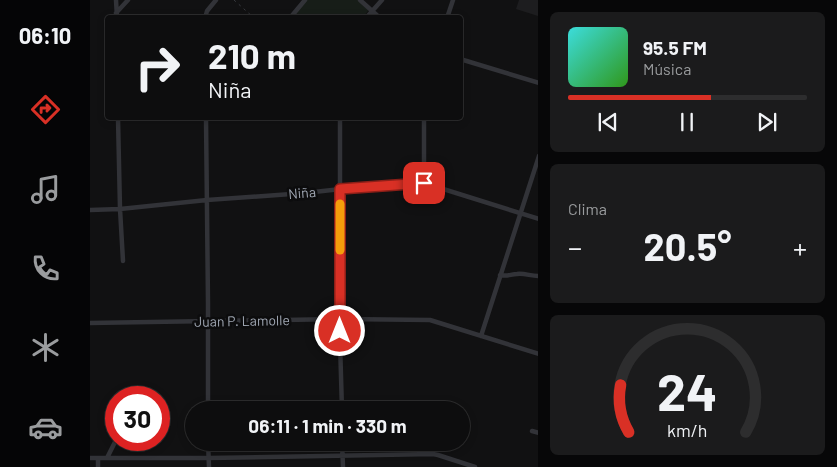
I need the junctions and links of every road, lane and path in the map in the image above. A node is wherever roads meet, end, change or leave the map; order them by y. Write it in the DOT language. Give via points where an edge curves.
graph roads {
  1 [pos="116,0"];
  2 [pos="128,0"];
  3 [pos="216,0"];
  4 [pos="234,0"];
  5 [pos="305,0"];
  6 [pos="360,0"];
  7 [pos="382,0"];
  8 [pos="452,0"];
  9 [pos="372,11"];
  10 [pos="116,15"];
  11 [pos="206,15"];
  12 [pos="251,15"];
  13 [pos="292,15"];
  14 [pos="369,15"];
  15 [pos="377,15"];
  16 [pos="448,15"];
  17 [pos="463,60"];
  18 [pos="538,83"];
  19 [pos="118,120"];
  20 [pos="206,120"];
  21 [pos="340,120"];
  22 [pos="424,120"];
  23 [pos="538,156"];
  24 [pos="424,183"];
  25 [pos="340,189"];
  26 [pos="207,200"];
  27 [pos="120,209"];
  28 [pos="90,210"];
  29 [pos="521,213"];
  30 [pos="538,219"];
  31 [pos="123,261"];
  32 [pos="500,275"];
  33 [pos="538,276"];
  34 [pos="340,319"];
  35 [pos="208,322"];
  36 [pos="90,323"];
  37 [pos="481,336"];
  38 [pos="538,354"];
  39 [pos="208,401"];
  40 [pos="342,401"];
  41 [pos="532,431"];
  42 [pos="538,433"];
  43 [pos="110,451"];
  44 [pos="208,451"];
  45 [pos="343,451"];
  46 [pos="343,455"];
  47 [pos="90,458"];
  48 [pos="98,458"];
  49 [pos="107,458"];
  50 [pos="208,458"];
  51 [pos="98,467"];
  52 [pos="208,467"];
  53 [pos="343,467"];
  54 [pos="475,467"];
  1 -- 10 [label="street"];
  2 -- 10 [label="street"];
  3 -- 11 [label="street"];
  4 -- 12 [label="path"];
  5 -- 13 [label="street"];
  6 -- 9 [label="street"];
  7 -- 9 [label="street"];
  8 -- 16 [label="street"];
  9 -- 14 [label="street"];
  9 -- 15 [label="street"];
  17 -- 18 [label="street"];
  19 -- 27 [label="street"];
  20 -- 26 [label="street"];
  21 -- 25 [label="street"];
  22 -- 24 [label="street"];
  23 -- 29 [label="street"];
  24 -- 25 [label="street, Niña"];
  24 -- 29 [label="street, Niña"];
  25 -- 26 [label="street, Niña"];
  25 -- 34 [label="street"];
  26 -- 27 [label="street, Niña"];
  26 -- 35 [label="street"];
  27 -- 28 [label="street, Niña"];
  27 -- 31 [label="street"];
  29 -- 30 [label="street, Niña"];
  29 -- 32 [label="street"];
  32 -- 33 [label="street"];
  32 -- 37 [label="street"];
  34 -- 35 [label="street, Juan P. Lamolle"];
  34 -- 37 [label="street, Juan P. Lamolle" via="430,320"];
  34 -- 40 [label="street"];
  35 -- 36 [label="street, Juan P. Lamolle"];
  35 -- 39 [label="street"];
  37 -- 38 [label="street, Juan P. Lamolle"];
  41 -- 42 [label="street"];
  43 -- 49 [label="street"];
  44 -- 50 [label="street"];
  45 -- 46 [label="street"];
  46 -- 50 [label="street"];
  46 -- 53 [label="street"];
  46 -- 54 [label="street" via="433,454"];
  47 -- 48 [label="street"];
  48 -- 49 [label="street"];
  48 -- 51 [label="street"];
  49 -- 50 [label="street"];
  50 -- 52 [label="street"];
}
